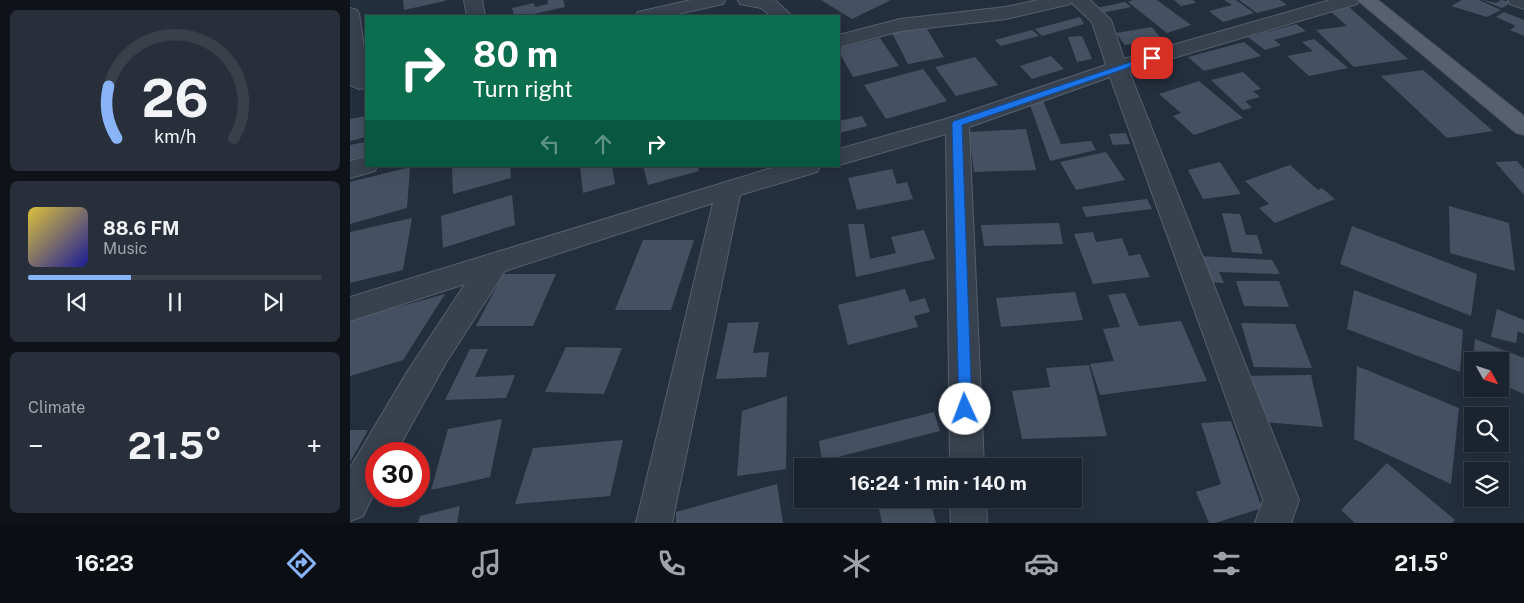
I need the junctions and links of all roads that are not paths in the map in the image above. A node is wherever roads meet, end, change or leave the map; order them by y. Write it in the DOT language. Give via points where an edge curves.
graph roads {
  1 [pos="473,0"];
  2 [pos="716,0"];
  3 [pos="747,0"];
  4 [pos="1063,0"];
  5 [pos="1080,0"];
  6 [pos="1350,0"];
  7 [pos="1366,0"];
  8 [pos="1517,0"];
  9 [pos="1524,3"];
  10 [pos="944,4"];
  11 [pos="350,14"];
  12 [pos="476,15"];
  13 [pos="649,15"];
  14 [pos="781,15"];
  15 [pos="965,17"];
  16 [pos="840,41"];
  17 [pos="1117,68"];
  18 [pos="359,84"];
  19 [pos="957,123"];
  20 [pos="1524,128"];
  21 [pos="840,157"];
  22 [pos="365,165"];
  23 [pos="805,167"];
  24 [pos="350,170"];
  25 [pos="729,189"];
  26 [pos="494,265"];
  27 [pos="350,309"];
  28 [pos="967,458"];
  29 [pos="350,503"];
  30 [pos="968,508"];
  31 [pos="654,523"];
  32 [pos="969,523"];
  33 [pos="1273,523"];
  1 -- 12 [label="street"];
  2 -- 13 [label="street"];
  3 -- 14 [label="street" via="767,4"];
  4 -- 15 [label="street" via="1006,13"];
  5 -- 17 [label="street" via="1101,20"];
  6 -- 17 [label="street"];
  7 -- 20 [label="main road"];
  8 -- 9 [label="street"];
  10 -- 15 [label="street"];
  11 -- 18 [label="street"];
  15 -- 16 [label="street" via="900,25"];
  17 -- 19 [label="street"];
  17 -- 33 [label="street" via="1281,500"];
  19 -- 21 [label="street"];
  19 -- 28 [label="street"];
  22 -- 24 [label="street"];
  23 -- 25 [label="street"];
  25 -- 26 [label="street"];
  25 -- 31 [label="street"];
  26 -- 27 [label="street"];
  26 -- 29 [label="street" via="457,316 397,415"];
  30 -- 32 [label="street"];
}
